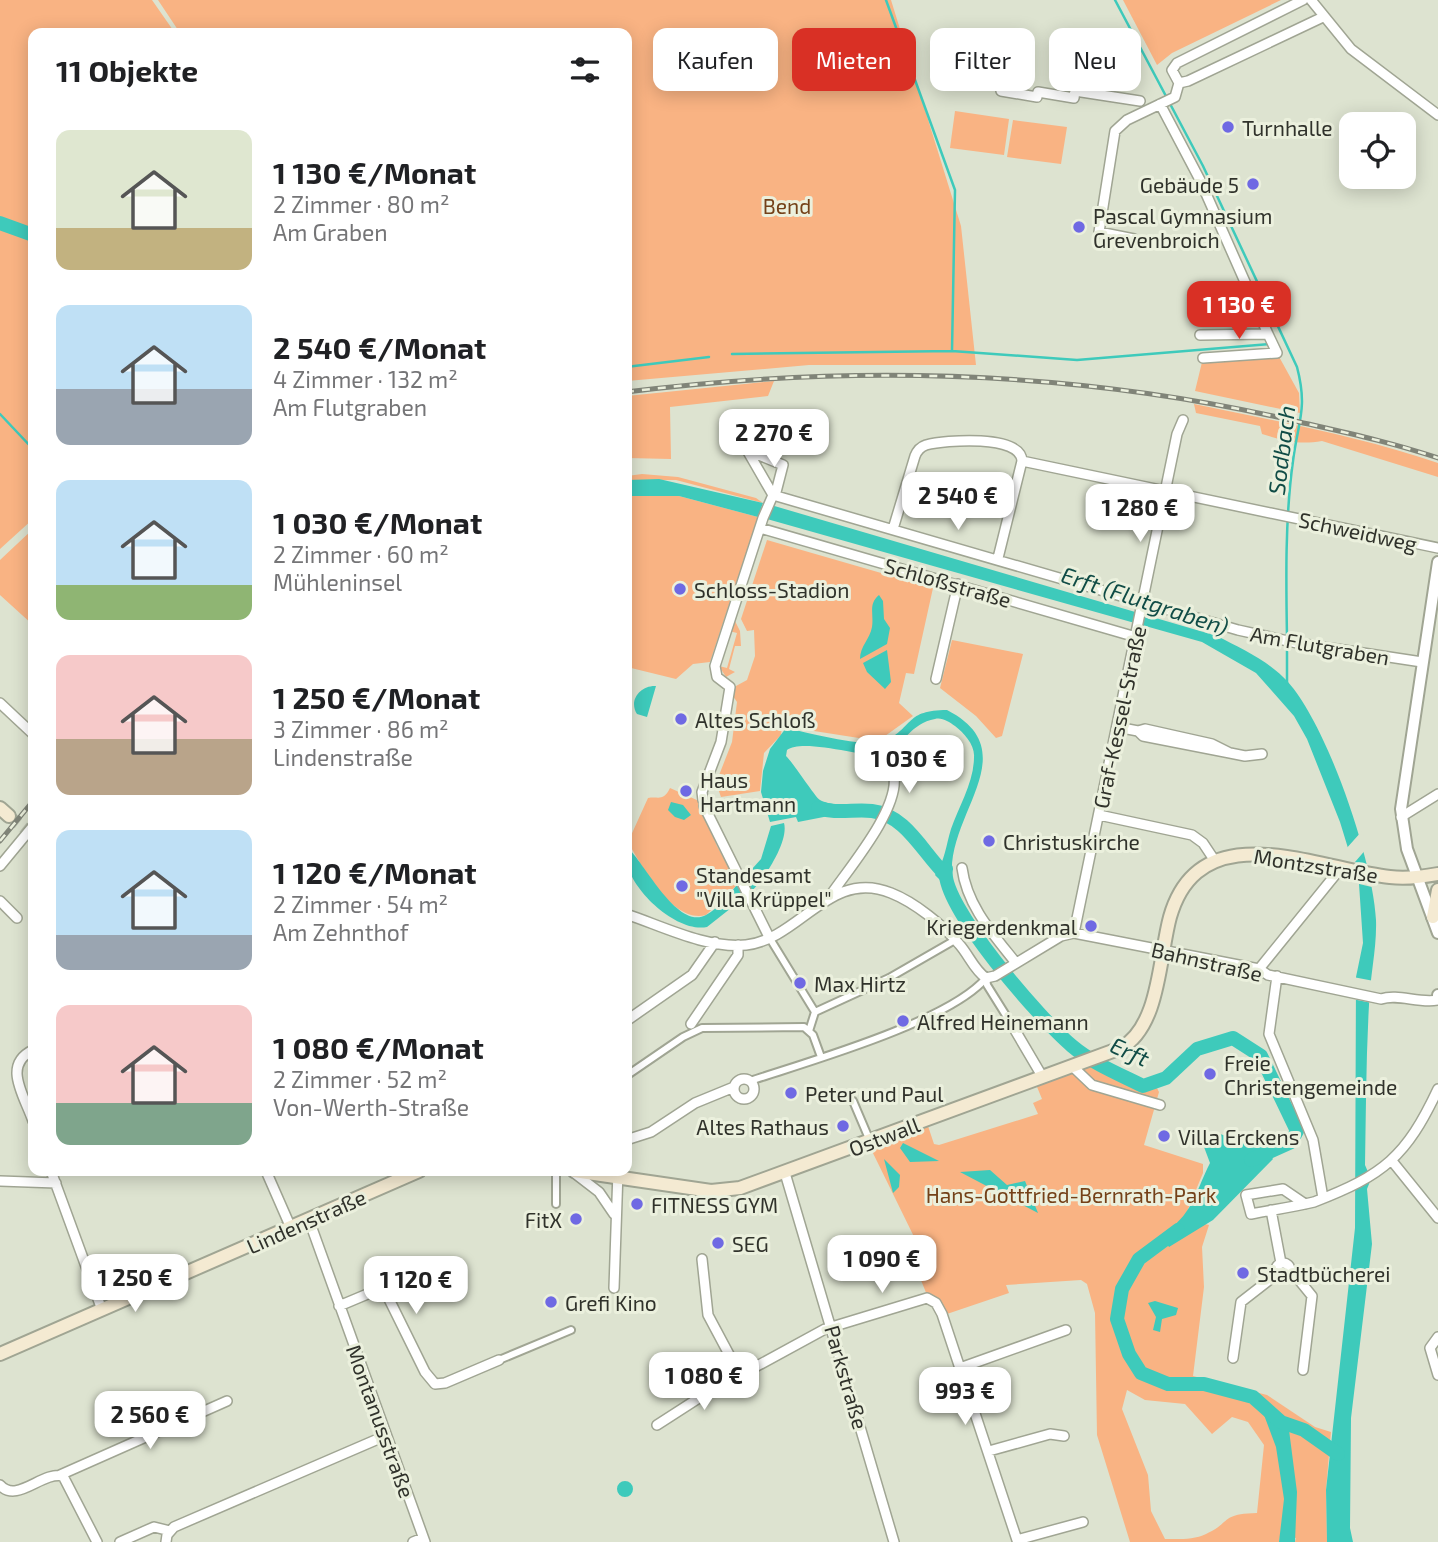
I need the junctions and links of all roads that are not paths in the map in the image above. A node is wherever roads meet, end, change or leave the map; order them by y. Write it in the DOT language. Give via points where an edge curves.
graph roads {
  1 [pos="1303,0"];
  2 [pos="1311,0"];
  3 [pos="1323,17"];
  4 [pos="1179,83"];
  5 [pos="1001,91"];
  6 [pos="1140,101"];
  7 [pos="1160,104"];
  8 [pos="1438,115"];
  9 [pos="1134,239"];
  10 [pos="1268,334"];
  11 [pos="1199,335"];
  12 [pos="1203,358"];
  13 [pos="1183,419"];
  14 [pos="1022,461"];
  15 [pos="1166,491"];
  16 [pos="774,496"];
  17 [pos="760,528"];
  18 [pos="893,529"];
  19 [pos="1438,548"];
  20 [pos="998,558"];
  21 [pos="1438,562"];
  22 [pos="957,584"];
  23 [pos="1142,607"];
  24 [pos="1136,637"];
  25 [pos="1422,662"];
  26 [pos="936,679"];
  27 [pos="0,703"];
  28 [pos="1117,727"];
  29 [pos="28,729"];
  30 [pos="1262,754"];
  31 [pos="894,776"];
  32 [pos="1438,794"];
  33 [pos="1099,816"];
  34 [pos="1401,817"];
  35 [pos="28,832"];
  36 [pos="1215,861"];
  37 [pos="0,866"];
  38 [pos="962,868"];
  39 [pos="1345,870"];
  40 [pos="1438,874"];
  41 [pos="1417,877"];
  42 [pos="1438,890"];
  43 [pos="829,897"];
  44 [pos="0,901"];
  45 [pos="632,916"];
  46 [pos="17,918"];
  47 [pos="1433,918"];
  48 [pos="1074,933"];
  49 [pos="1438,933"];
  50 [pos="769,937"];
  51 [pos="955,940"];
  52 [pos="715,942"];
  53 [pos="738,945"];
  54 [pos="1163,951"];
  55 [pos="1014,964"];
  56 [pos="1259,970"];
  57 [pos="1277,976"];
  58 [pos="986,978"];
  59 [pos="1438,998"];
  60 [pos="816,1012"];
  61 [pos="632,1017"];
  62 [pos="691,1024"];
  63 [pos="1012,1025"];
  64 [pos="809,1031"];
  65 [pos="28,1053"];
  66 [pos="821,1057"];
  67 [pos="1077,1064"];
  68 [pos="632,1067"];
  69 [pos="1042,1076"];
  70 [pos="750,1081"];
  71 [pos="734,1087"];
  72 [pos="1438,1089"];
  73 [pos="853,1101"];
  74 [pos="1160,1105"];
  75 [pos="28,1107"];
  76 [pos="632,1138"];
  77 [pos="870,1141"];
  78 [pos="1392,1161"];
  79 [pos="785,1173"];
  80 [pos="53,1176"];
  81 [pos="268,1176"];
  82 [pos="408,1176"];
  83 [pos="556,1176"];
  84 [pos="579,1176"];
  85 [pos="617,1176"];
  86 [pos="629,1176"];
  87 [pos="0,1181"];
  88 [pos="55,1183"];
  89 [pos="1324,1198"];
  90 [pos="556,1204"];
  91 [pos="1305,1204"];
  92 [pos="1271,1210"];
  93 [pos="615,1216"];
  94 [pos="1438,1218"];
  95 [pos="309,1220"];
  96 [pos="291,1228"];
  97 [pos="702,1259"];
  98 [pos="1281,1263"];
  99 [pos="1290,1269"];
  100 [pos="1277,1274"];
  101 [pos="614,1288"];
  102 [pos="339,1306"];
  103 [pos="102,1310"];
  104 [pos="833,1327"];
  105 [pos="571,1330"];
  106 [pos="1066,1330"];
  107 [pos="1438,1337"];
  108 [pos="0,1354"];
  109 [pos="1233,1358"];
  110 [pos="499,1360"];
  111 [pos="960,1368"];
  112 [pos="1303,1370"];
  113 [pos="740,1375"];
  114 [pos="1438,1375"];
  115 [pos="227,1401"];
  116 [pos="657,1425"];
  117 [pos="385,1436"];
  118 [pos="1064,1436"];
  119 [pos="989,1451"];
  120 [pos="60,1475"];
  121 [pos="0,1485"];
  122 [pos="1083,1521"];
  123 [pos="170,1531"];
  124 [pos="424,1540"];
  125 [pos="1017,1540"];
  126 [pos="97,1542"];
  127 [pos="120,1542"];
  128 [pos="166,1542"];
  129 [pos="413,1542"];
  130 [pos="894,1542"];
  1 -- 4 [label="street" via="1177,63 1172,71"];
  2 -- 3 [label="street"];
  3 -- 4 [label="street"];
  3 -- 8 [label="street" via="1354,51"];
  4 -- 7 [label="street" via="1175,97"];
  5 -- 6 [label="street" via="1074,98 1075,91"];
  7 -- 9 [label="street" via="1123,123 1114,136 1099,232"];
  7 -- 10 [label="street" via="1200,180"];
  10 -- 11 [label="street"];
  10 -- 12 [label="street" via="1277,353"];
  13 -- 15 [label="street, Graf-Kessel-Straße"];
  14 -- 15 [label="street, Schweidweg"];
  14 -- 18 [label="street, Schweidweg" via="1015,447 992,441 931,444 918,451"];
  14 -- 20 [label="street"];
  15 -- 19 [label="street, Schweidweg"];
  15 -- 23 [label="street, Graf-Kessel-Straße"];
  16 -- 16 [label="street" via="783,465 747,450"];
  16 -- 17 [label="street"];
  16 -- 18 [label="street, Am Flutgraben"];
  17 -- 22 [label="street, Schloßstraße"];
  17 -- 50 [label="street" via="715,669 720,681 730,687 721,742 703,799"];
  18 -- 20 [label="street, Am Flutgraben"];
  20 -- 23 [label="street, Am Flutgraben"];
  21 -- 25 [label="street"];
  22 -- 24 [label="street, Schloßstraße"];
  22 -- 26 [label="street"];
  23 -- 24 [label="street, Graf-Kessel-Straße"];
  23 -- 25 [label="street, Am Flutgraben" via="1297,643"];
  24 -- 28 [label="street, Graf-Kessel-Straße"];
  25 -- 34 [label="street"];
  27 -- 29 [label="street"];
  28 -- 30 [label="street" via="1245,756"];
  28 -- 33 [label="street, Graf-Kessel-Straße"];
  31 -- 43 [label="street" via="896,788 887,808"];
  32 -- 34 [label="street"];
  33 -- 36 [label="street" via="1192,835"];
  33 -- 48 [label="street, Graf-Kessel-Straße"];
  34 -- 41 [label="street"];
  35 -- 37 [label="street"];
  36 -- 39 [label="main road, Montzstraße" via="1266,854"];
  36 -- 54 [label="main road, Montzstraße" via="1182,890"];
  38 -- 55 [label="street" via="978,912"];
  39 -- 41 [label="main road, Montzstraße"];
  39 -- 56 [label="street"];
  40 -- 41 [label="main road, Montzstraße"];
  41 -- 47 [label="street"];
  42 -- 47 [label="main road"];
  43 -- 50 [label="street"];
  43 -- 51 [label="street" via="861,887 885,890"];
  44 -- 46 [label="street"];
  45 -- 52 [label="street"];
  47 -- 49 [label="street"];
  48 -- 54 [label="street, Bahnstraße"];
  48 -- 55 [label="street"];
  50 -- 53 [label="street"];
  50 -- 60 [label="street"];
  51 -- 58 [label="street"];
  51 -- 60 [label="street" via="890,978"];
  52 -- 53 [label="street"];
  52 -- 61 [label="street" via="692,975"];
  53 -- 62 [label="street" via="738,956"];
  54 -- 56 [label="street, Bahnstraße"];
  54 -- 67 [label="main road, Ostwall" via="1144,1027 1130,1042"];
  55 -- 58 [label="street"];
  56 -- 57 [label="street, Bahnstraße"];
  57 -- 59 [label="street, Bahnstraße" via="1374,998"];
  57 -- 89 [label="street" via="1269,1034 1310,1133"];
  58 -- 63 [label="street"];
  58 -- 66 [label="street" via="929,1014"];
  60 -- 64 [label="street"];
  63 -- 69 [label="street"];
  64 -- 66 [label="street"];
  64 -- 68 [label="street" via="702,1028"];
  65 -- 75 [label="street" via="15,1069"];
  66 -- 70 [label="street"];
  67 -- 69 [label="main road, Ostwall"];
  67 -- 74 [label="street" via="1098,1087"];
  69 -- 77 [label="main road, Ostwall"];
  70 -- 71 [label="street" via="739,1080"];
  70 -- 71 [label="street" via="754,1090 748,1098 739,1097"];
  71 -- 76 [label="street"];
  72 -- 78 [label="street" via="1416,1130"];
  73 -- 77 [label="street"];
  77 -- 79 [label="main road, Ostwall"];
  78 -- 89 [label="street" via="1376,1174"];
  78 -- 94 [label="street"];
  79 -- 86 [label="main road, Ostwall" via="718,1191"];
  79 -- 104 [label="street, Parkstraße"];
  80 -- 88 [label="street"];
  81 -- 96 [label="street"];
  82 -- 95 [label="main road, Lindenstraße"];
  83 -- 90 [label="street"];
  84 -- 93 [label="street" via="599,1192"];
  85 -- 93 [label="street"];
  87 -- 88 [label="street"];
  88 -- 103 [label="street"];
  89 -- 91 [label="street"];
  91 -- 92 [label="street"];
  91 -- 92 [label="street" via="1283,1189 1246,1195 1251,1214"];
  92 -- 98 [label="street"];
  93 -- 101 [label="street"];
  95 -- 96 [label="main road, Lindenstraße"];
  95 -- 102 [label="street, Montanusstraße"];
  96 -- 103 [label="main road, Lindenstraße"];
  97 -- 113 [label="street" via="708,1315"];
  98 -- 99 [label="street"];
  98 -- 100 [label="street"];
  99 -- 100 [label="street" via="1285,1276"];
  99 -- 112 [label="street" via="1312,1296"];
  100 -- 109 [label="street" via="1241,1302"];
  102 -- 110 [label="street" via="377,1290 387,1293 425,1373 435,1384 445,1384"];
  102 -- 117 [label="street, Montanusstraße"];
  103 -- 108 [label="main road, Lindenstraße"];
  104 -- 111 [label="street" via="919,1298 931,1299 940,1310"];
  104 -- 113 [label="street"];
  104 -- 130 [label="street, Parkstraße"];
  105 -- 110 [label="street"];
  106 -- 111 [label="street"];
  107 -- 114 [label="street" via="1430,1348"];
  111 -- 119 [label="street"];
  113 -- 116 [label="street"];
  115 -- 120 [label="street"];
  117 -- 123 [label="street"];
  117 -- 124 [label="street, Montanusstraße"];
  118 -- 119 [label="street" via="1050,1434"];
  119 -- 125 [label="street"];
  120 -- 121 [label="street" via="14,1491"];
  120 -- 126 [label="street" via="69,1482"];
  122 -- 125 [label="street"];
  123 -- 127 [label="street" via="155,1527"];
  123 -- 128 [label="street"];
  124 -- 129 [label="street"];
}
